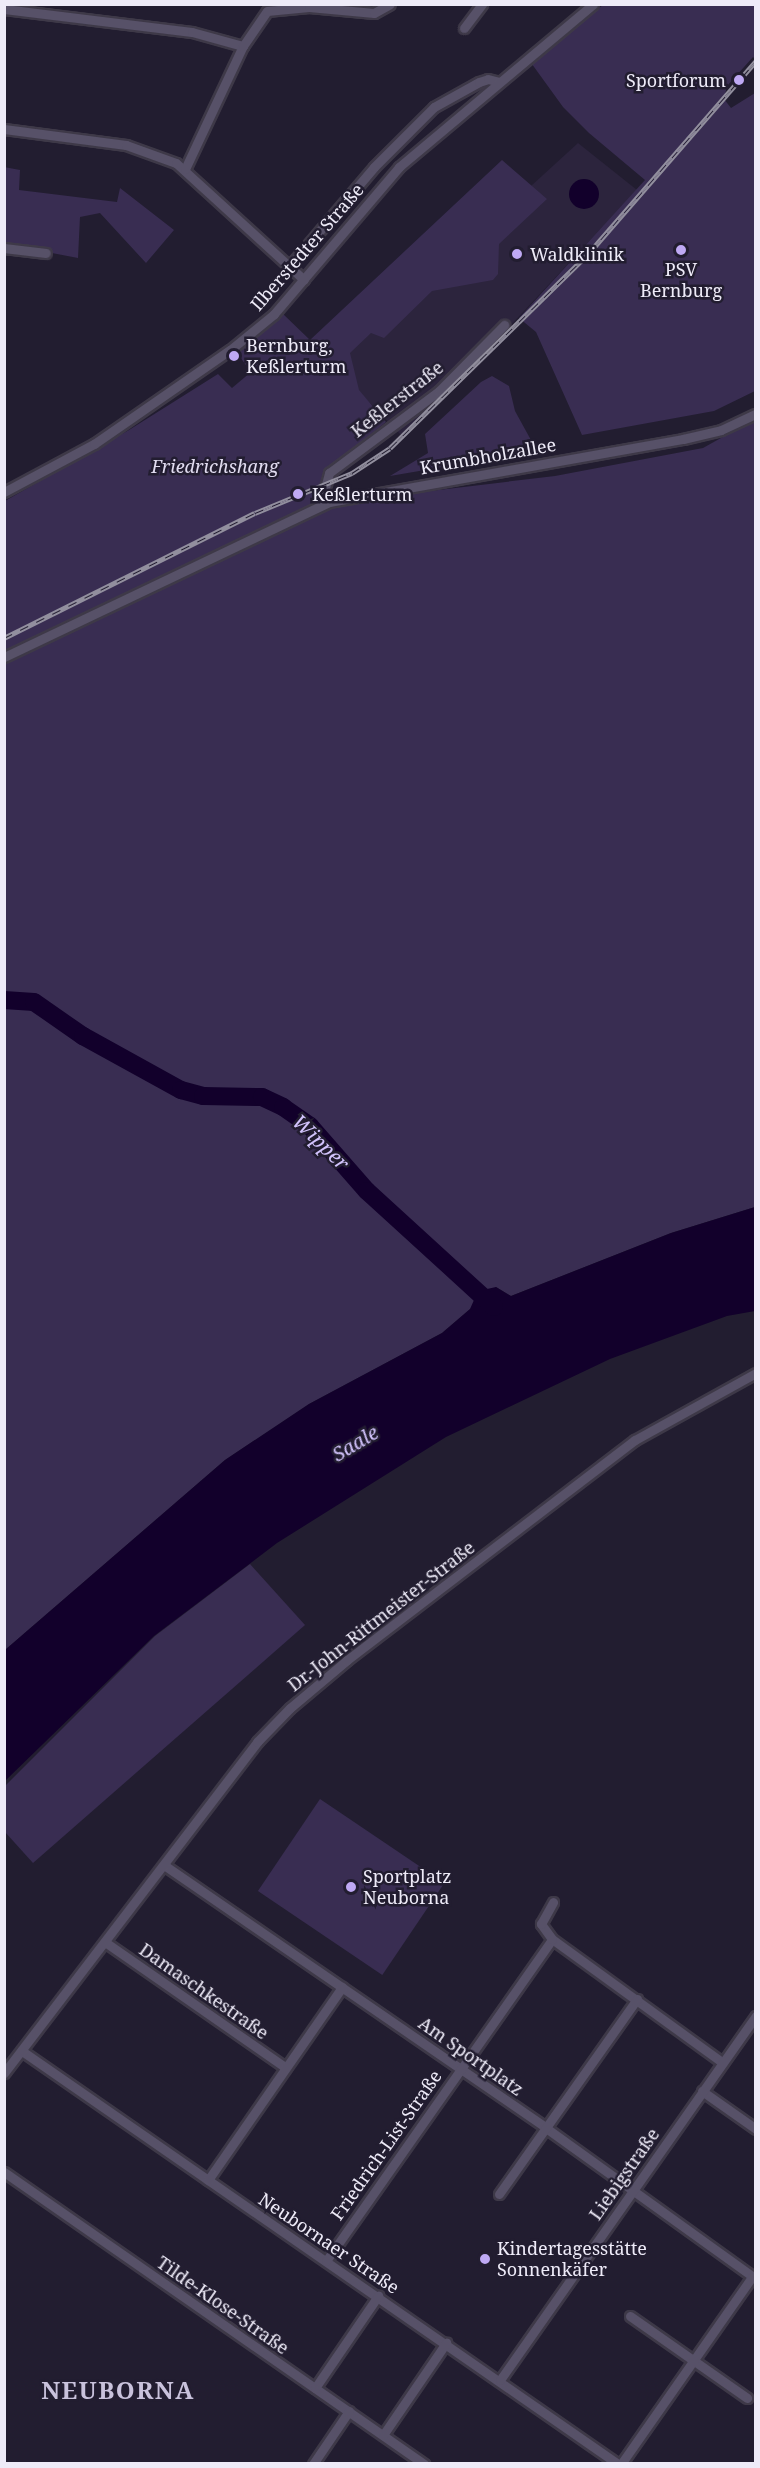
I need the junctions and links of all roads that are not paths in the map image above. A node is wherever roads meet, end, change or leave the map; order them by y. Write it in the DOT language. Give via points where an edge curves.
graph roads {
  1 [pos="390,4"];
  2 [pos="482,4"];
  3 [pos="592,4"];
  4 [pos="4,9"];
  5 [pos="464,28"];
  6 [pos="243,46"];
  7 [pos="499,82"];
  8 [pos="4,129"];
  9 [pos="185,169"];
  10 [pos="4,249"];
  11 [pos="45,254"];
  12 [pos="290,267"];
  13 [pos="304,280"];
  14 [pos="504,325"];
  15 [pos="756,414"];
  16 [pos="4,492"];
  17 [pos="329,502"];
  18 [pos="6,657"];
  19 [pos="756,1373"];
  20 [pos="164,1864"];
  21 [pos="553,1902"];
  22 [pos="552,1939"];
  23 [pos="105,1941"];
  24 [pos="342,1987"];
  25 [pos="637,1999"];
  26 [pos="756,2016"];
  27 [pos="22,2051"];
  28 [pos="722,2062"];
  29 [pos="285,2067"];
  30 [pos="460,2068"];
  31 [pos="4,2073"];
  32 [pos="702,2091"];
  33 [pos="546,2127"];
  34 [pos="756,2129"];
  35 [pos="4,2172"];
  36 [pos="208,2180"];
  37 [pos="633,2189"];
  38 [pos="500,2194"];
  39 [pos="326,2261"];
  40 [pos="754,2278"];
  41 [pos="378,2296"];
  42 [pos="630,2316"];
  43 [pos="446,2343"];
  44 [pos="694,2361"];
  45 [pos="500,2380"];
  46 [pos="315,2388"];
  47 [pos="747,2398"];
  48 [pos="349,2411"];
  49 [pos="383,2435"];
  50 [pos="313,2463"];
  51 [pos="424,2463"];
  52 [pos="619,2463"];
  1 -- 6 [label="street" via="374,13 274,8 260,17"];
  2 -- 5 [label="street"];
  3 -- 7 [label="street, Ilberstedter Straße"];
  4 -- 6 [label="street" via="192,32"];
  6 -- 9 [label="street"];
  7 -- 12 [label="street, Ilberstedter Straße" via="479,82 434,107 374,167"];
  7 -- 13 [label="street, Ilberstedter Straße" via="399,167"];
  8 -- 9 [label="street" via="126,145"];
  9 -- 12 [label="street"];
  10 -- 11 [label="street"];
  12 -- 13 [label="street"];
  13 -- 16 [label="street, Ilberstedter Straße" via="274,314 178,390 94,444"];
  14 -- 17 [label="street, Keßlerstraße" via="439,391 329,473 325,488"];
  15 -- 17 [label="street, Krumbholzallee" via="721,430 683,439"];
  17 -- 18 [label="street, Krumbholzallee"];
  19 -- 20 [label="street, Dr.-John-Rittmeister-Straße" via="635,1440 323,1679 257,1742"];
  20 -- 23 [label="street, Dr.-John-Rittmeister-Straße"];
  20 -- 24 [label="street, Am Sportplatz"];
  21 -- 22 [label="street" via="541,1924"];
  22 -- 25 [label="street"];
  22 -- 30 [label="street, Friedrich-List-Straße"];
  23 -- 27 [label="street, Dr.-John-Rittmeister-Straße"];
  23 -- 29 [label="street, Damaschkestraße"];
  24 -- 29 [label="street"];
  24 -- 30 [label="street, Am Sportplatz"];
  25 -- 28 [label="street"];
  25 -- 33 [label="street"];
  26 -- 28 [label="street, Liebigstraße"];
  27 -- 31 [label="street, Dr.-John-Rittmeister-Straße"];
  27 -- 36 [label="street, Neubornaer Straße"];
  28 -- 32 [label="street, Liebigstraße"];
  29 -- 36 [label="street"];
  30 -- 33 [label="street, Am Sportplatz"];
  30 -- 39 [label="street, Friedrich-List-Straße"];
  32 -- 34 [label="street"];
  32 -- 37 [label="street, Liebigstraße"];
  33 -- 37 [label="street, Am Sportplatz"];
  33 -- 38 [label="street"];
  35 -- 46 [label="street, Tilde-Klose-Straße"];
  36 -- 39 [label="street, Neubornaer Straße"];
  37 -- 40 [label="street, Am Sportplatz"];
  37 -- 45 [label="street, Liebigstraße"];
  39 -- 41 [label="street, Neubornaer Straße"];
  40 -- 44 [label="street"];
  41 -- 43 [label="street, Neubornaer Straße"];
  41 -- 46 [label="street"];
  42 -- 44 [label="street"];
  43 -- 45 [label="street, Neubornaer Straße"];
  43 -- 49 [label="street"];
  44 -- 47 [label="street"];
  44 -- 52 [label="street"];
  45 -- 52 [label="street, Neubornaer Straße"];
  46 -- 48 [label="street, Tilde-Klose-Straße"];
  48 -- 49 [label="street, Tilde-Klose-Straße"];
  48 -- 50 [label="street"];
  49 -- 51 [label="street, Tilde-Klose-Straße"];
}
